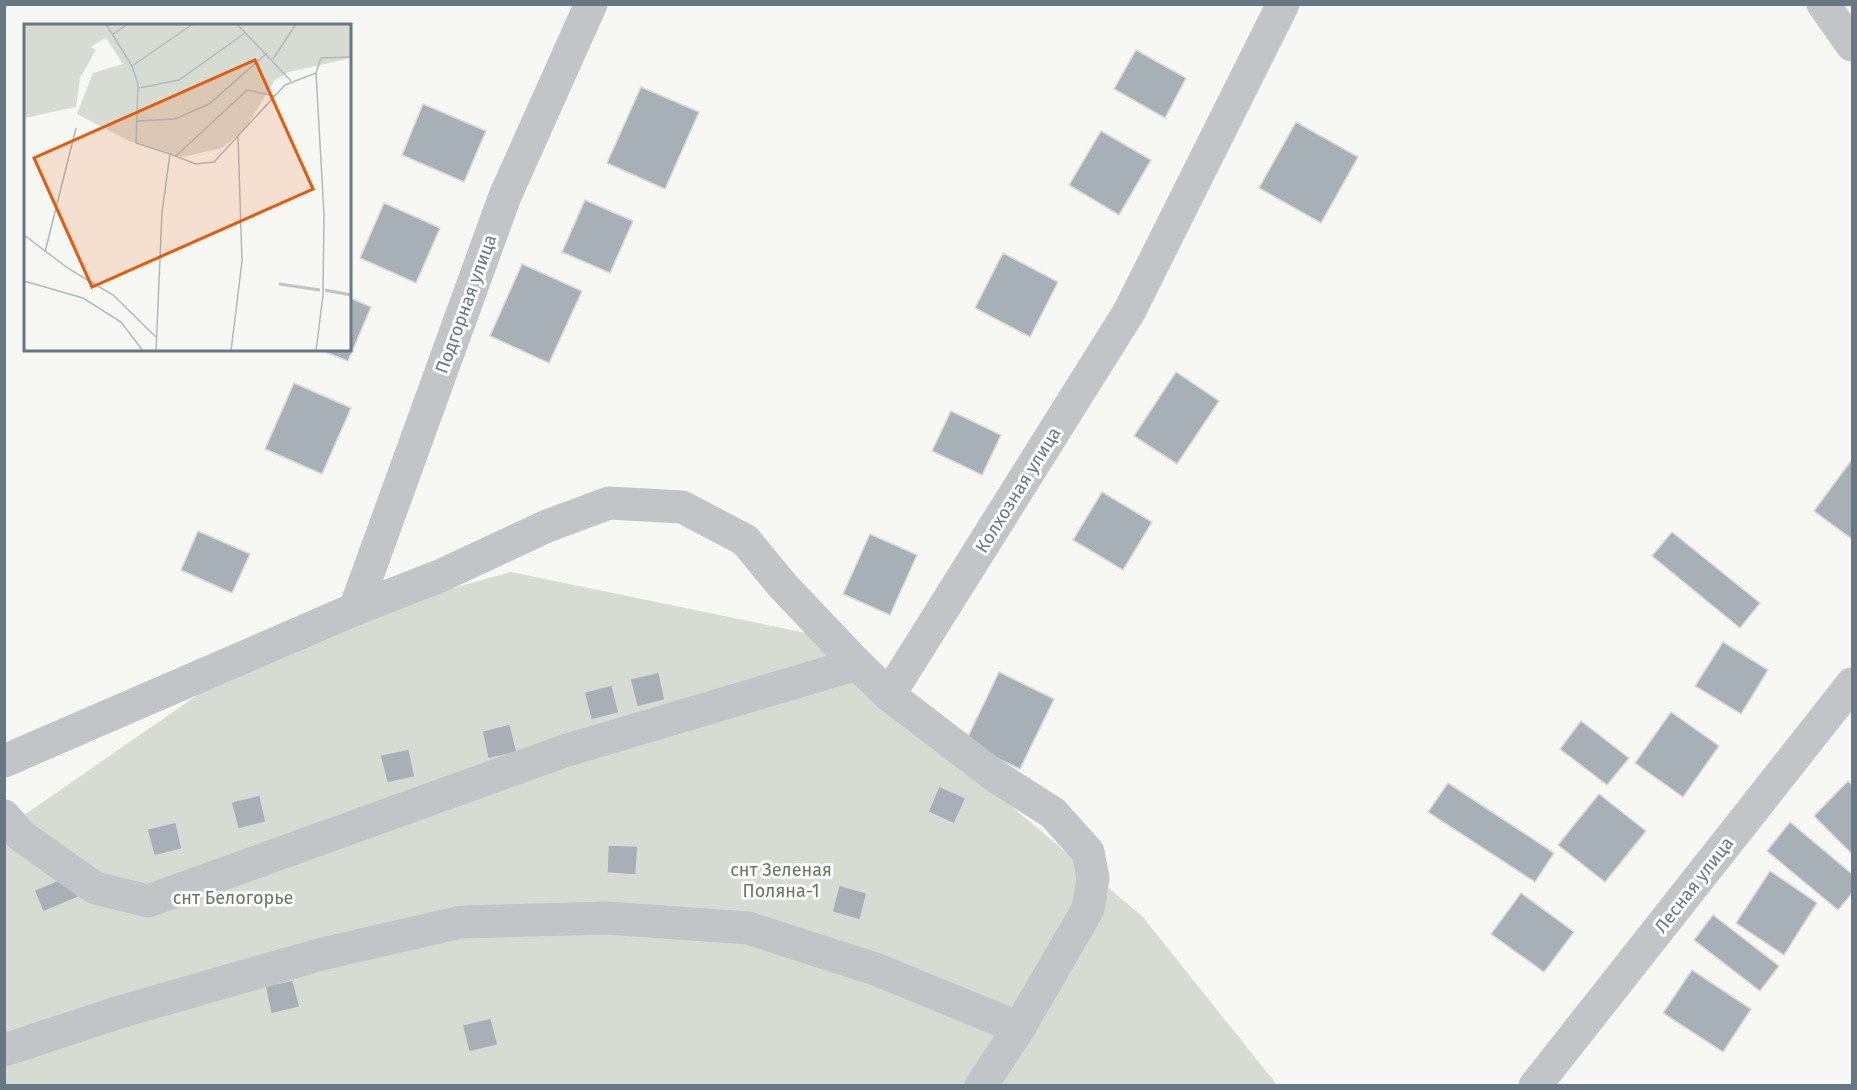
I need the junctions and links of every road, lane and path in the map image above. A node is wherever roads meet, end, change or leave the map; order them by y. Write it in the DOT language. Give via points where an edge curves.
graph roads {
  1 [pos="591,4"];
  2 [pos="1283,4"];
  3 [pos="1823,4"];
  4 [pos="1852,45"];
  5 [pos="355,609"];
  6 [pos="857,664"];
  7 [pos="1852,684"];
  8 [pos="889,695"];
  9 [pos="4,761"];
  10 [pos="4,816"];
  11 [pos="1019,1028"];
  12 [pos="4,1050"];
  13 [pos="981,1086"];
  14 [pos="1535,1086"];
  1 -- 5 [label="street, Подгорная улица" via="505,196"];
  2 -- 8 [label="street, Колхозная улица" via="1129,312"];
  3 -- 4 [label="street"];
  5 -- 6 [label="street" via="609,503 681,507 745,540"];
  5 -- 9 [label="street"];
  6 -- 8 [label="street"];
  6 -- 10 [label="street" via="564,751 148,901 95,888 20,835"];
  7 -- 14 [label="street, Лесная улица"];
  8 -- 11 [label="street" via="995,776 1053,813 1088,852 1093,878 1088,909"];
  11 -- 12 [label="street" via="878,970 748,928 606,918 461,922 322,954"];
  11 -- 13 [label="street"];
}
